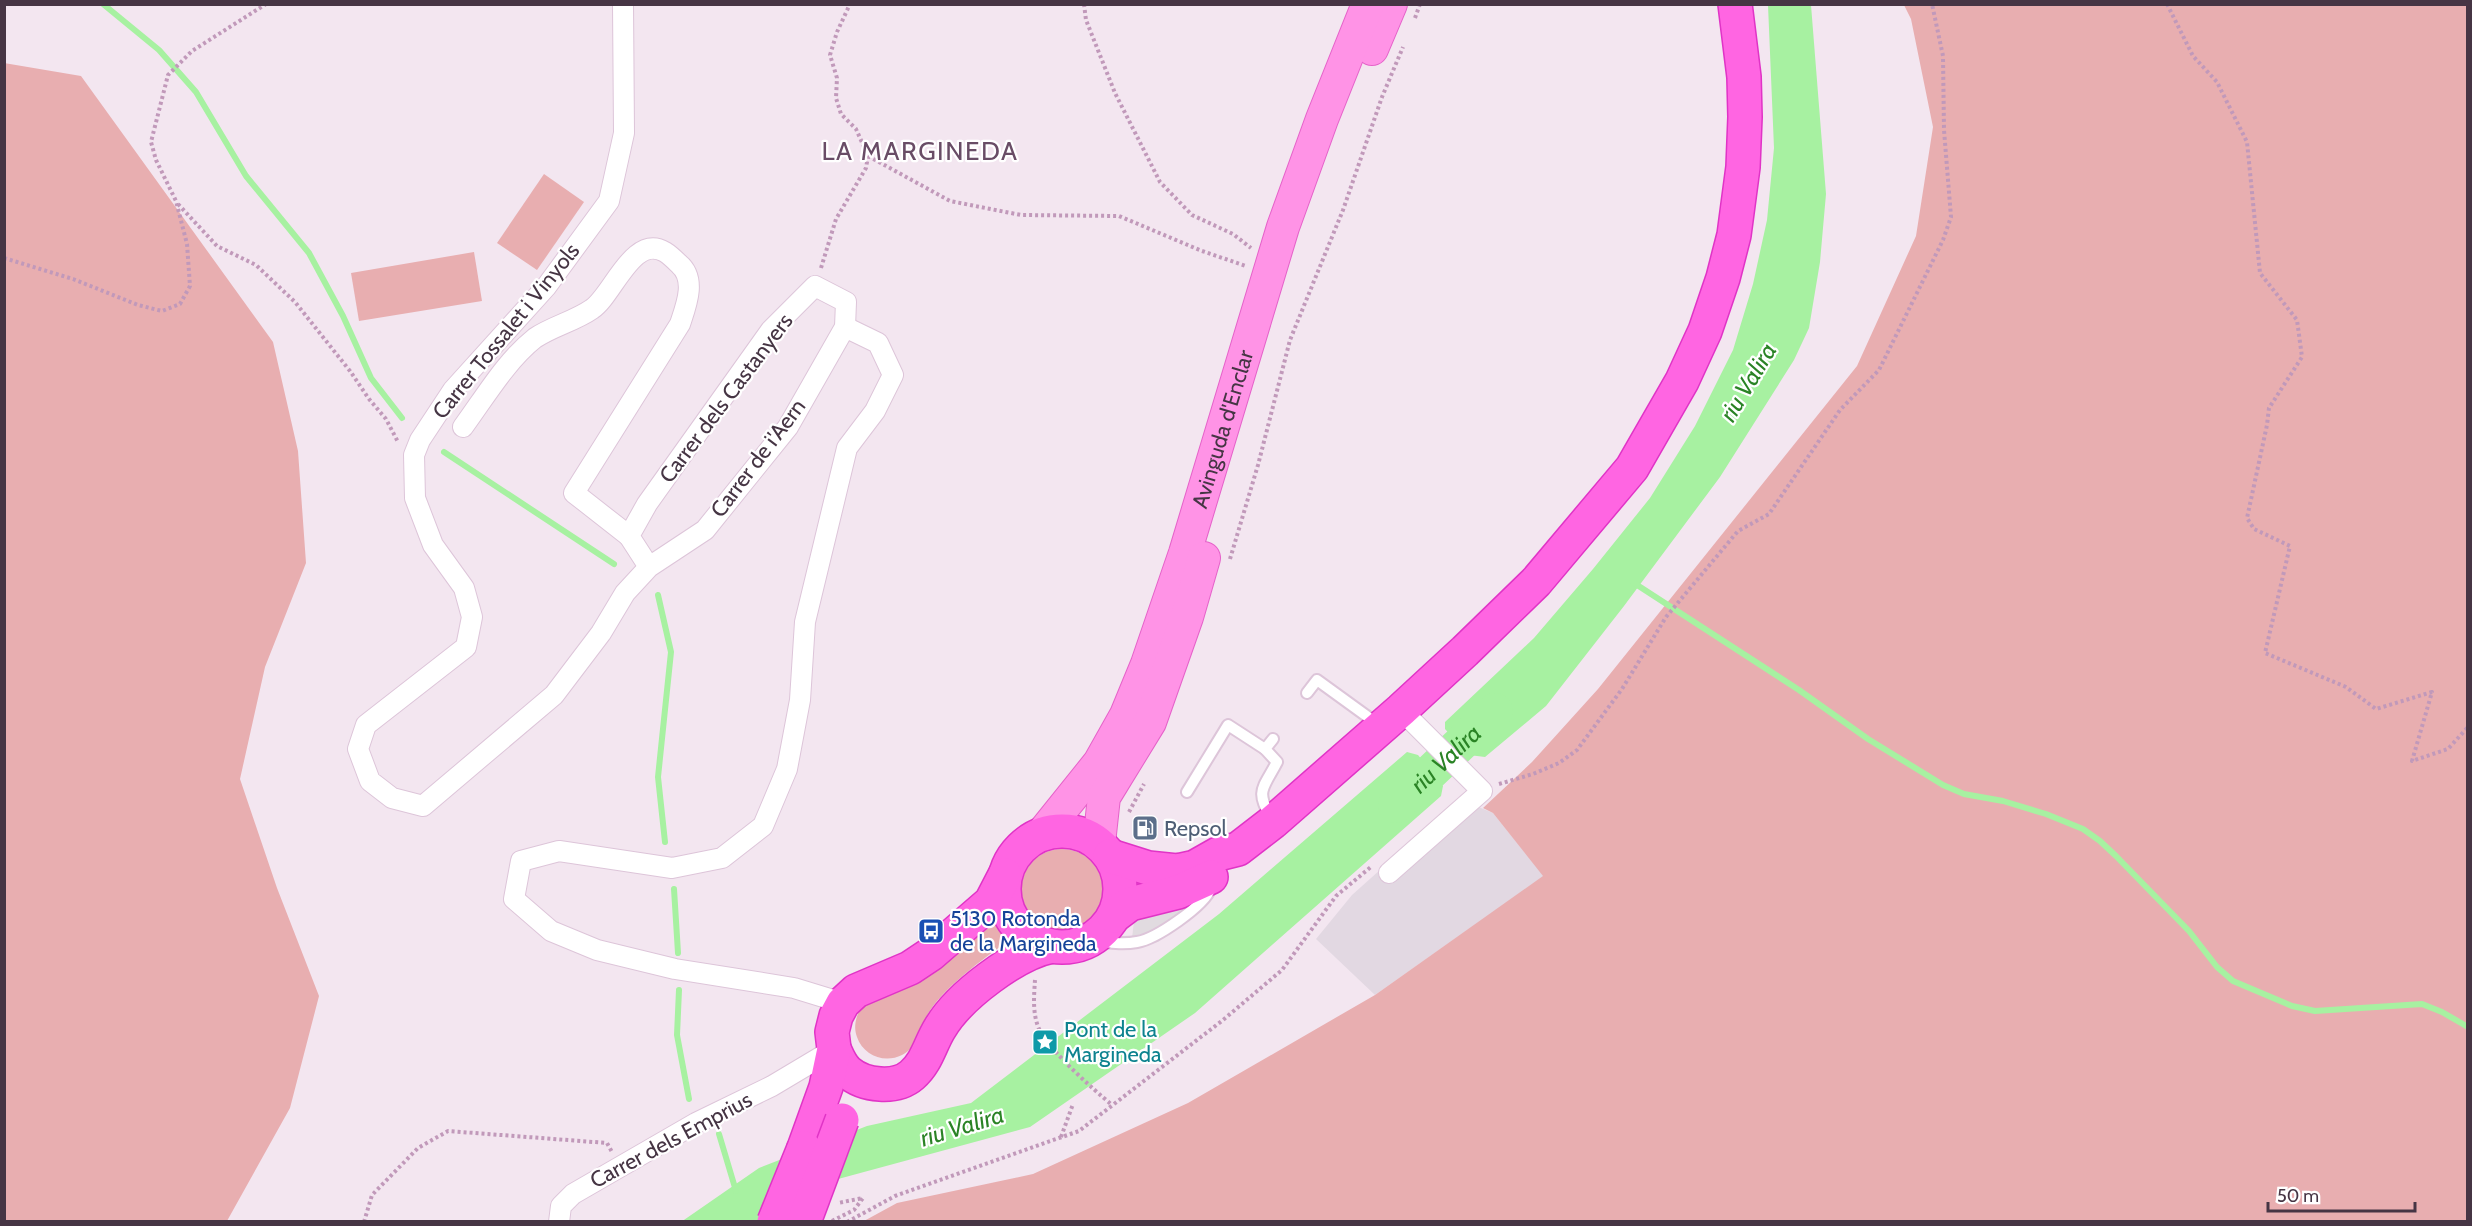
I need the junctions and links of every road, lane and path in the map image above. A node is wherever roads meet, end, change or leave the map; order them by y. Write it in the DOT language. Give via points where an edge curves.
graph roads {
  1 [pos="266,4"];
  2 [pos="623,4"];
  3 [pos="850,4"];
  4 [pos="1084,4"];
  5 [pos="1368,4"];
  6 [pos="1420,4"];
  7 [pos="1735,4"];
  8 [pos="1932,4"];
  9 [pos="2167,4"];
  10 [pos="1402,15"];
  11 [pos="1403,46"];
  12 [pos="868,156"];
  13 [pos="176,201"];
  14 [pos="4,258"];
  15 [pos="1270,271"];
  16 [pos="815,286"];
  17 [pos="844,327"];
  18 [pos="463,427"];
  19 [pos="414,455"];
  20 [pos="629,536"];
  21 [pos="649,567"];
  22 [pos="1227,568"];
  23 [pos="1307,693"];
  24 [pos="1401,724"];
  25 [pos="2468,727"];
  26 [pos="1273,739"];
  27 [pos="1265,748"];
  28 [pos="1146,778"];
  29 [pos="1479,787"];
  30 [pos="1186,792"];
  31 [pos="1125,818"];
  32 [pos="1273,822"];
  33 [pos="1042,834"];
  34 [pos="1238,849"];
  35 [pos="1105,850"];
  36 [pos="1385,866"];
  37 [pos="1005,875"];
  38 [pos="1216,875"];
  39 [pos="1114,916"];
  40 [pos="1090,940"];
  41 [pos="1045,958"];
  42 [pos="843,1003"];
  43 [pos="834,1049"];
  44 [pos="874,1083"];
  45 [pos="1073,1104"];
  46 [pos="1112,1105"];
  47 [pos="1060,1137"];
  48 [pos="620,1166"];
  49 [pos="364,1221"];
  50 [pos="559,1221"];
  51 [pos="774,1221"];
  52 [pos="804,1221"];
  53 [pos="847,1221"];
  1 -- 13 [label="path" via="192,51 168,75 151,142"];
  2 -- 19 [label="street, Carrer Tossalet i Vinyols" via="624,133 609,201 546,287 453,390"];
  3 -- 12 [label="path" via="831,55 837,78 836,98 841,114 856,129"];
  4 -- 15 [label="path" via="1086,20 1115,93 1160,182 1192,215 1233,234"];
  5 -- 15 [label="main road, Avinguda d'Enclar" via="1322,118"];
  6 -- 10 [label="path"];
  7 -- 24 [label="highway" via="1745,117 1739,210 1716,299 1682,381 1632,468 1583,528"];
  8 -- 29 [label="path" via="1942,56 1951,217 1879,370 1840,410 1769,514 1738,531 1666,617 1622,689 1577,750 1533,774"];
  9 -- 25 [label="path" via="2193,56 2217,82 2247,142 2260,273 2297,320 2302,357 2269,408 2247,518 2254,529 2290,546 2265,653 2346,687 2376,709 2432,692 2412,761 2448,748"];
  10 -- 35 [label="main road, Avinguda d'Enclar" via="1313,201 1281,292 1187,617 1150,722 1104,797"];
  11 -- 22 [label="path" via="1290,340"];
  12 -- 15 [label="path" via="950,201 1021,215 1119,216 1202,251"];
  12 -- 16 [label="path" via="866,168 836,219"];
  13 -- 14 [label="path" via="187,244 190,286 180,304 162,311"];
  13 -- 19 [label="path" via="217,246 256,265 295,302 387,419 399,443"];
  15 -- 33 [label="main road, Avinguda d'Enclar" via="1147,664 1099,763"];
  16 -- 17 [label="street" via="846,302"];
  16 -- 20 [label="street, Carrer dels Castanyers" via="771,330 647,504"];
  17 -- 21 [label="street, Carrer de i'Aern" via="788,426 705,530"];
  17 -- 42 [label="street" via="878,343 892,375 875,411 848,448 805,622 800,700 787,770 763,826 722,858 672,868 559,851 521,861 514,899 551,931 597,951 675,969 794,988"];
  18 -- 20 [label="street" via="514,358 536,338 593,309 628,262 642,251 666,252 684,267 688,285 688,301 680,324 574,493"];
  19 -- 21 [label="street, Carrer Tossalet i Vinyols" via="415,498 433,545 465,588 471,617 466,647 366,725 358,749 370,781 392,798 423,806 554,695 601,633 625,593"];
  20 -- 21 [label="street"];
  23 -- 24 [label="lane" via="1317,681 1368,717"];
  24 -- 29 [label="street"];
  24 -- 32 [label="highway"];
  26 -- 27 [label="lane"];
  27 -- 30 [label="lane" via="1228,725"];
  27 -- 32 [label="lane" via="1277,762 1261,793 1261,801"];
  28 -- 31 [label="path"];
  29 -- 36 [label="street"];
  32 -- 34 [label="highway"];
  33 -- 35 [label="highway" via="1072,831 1087,836"];
  33 -- 37 [label="highway" via="1018,850"];
  34 -- 35 [label="highway" via="1177,871 1148,868"];
  34 -- 38 [label="highway" via="1229,867"];
  35 -- 39 [label="highway" via="1118,870 1121,885"];
  36 -- 46 [label="path" via="1336,896 1282,970"];
  37 -- 41 [label="highway" via="1004,897 1011,918"];
  37 -- 42 [label="highway" via="991,902 931,954 910,969 856,991"];
  38 -- 39 [label="highway" via="1178,892 1130,904"];
  38 -- 40 [label="lane" via="1200,904 1150,939 1115,943"];
  39 -- 40 [label="highway"];
  40 -- 41 [label="highway"];
  41 -- 44 [label="highway" via="1036,950 1014,961 950,1014 922,1065 910,1076 896,1082"];
  41 -- 46 [label="path" via="1034,996 1040,1030 1049,1044"];
  42 -- 43 [label="highway" via="832,1032"];
  43 -- 44 [label="highway" via="850,1074"];
  43 -- 48 [label="street, Carrer dels Emprius"];
  43 -- 51 [label="highway, bridge" via="826,1087"];
  44 -- 52 [label="highway, bridge" via="856,1097 842,1120"];
  45 -- 47 [label="path"];
  46 -- 47 [label="path" via="1079,1131"];
  47 -- 53 [label="path" via="895,1196"];
  48 -- 49 [label="path" via="607,1143 448,1131 418,1148 372,1195"];
  48 -- 50 [label="street, Carrer dels Emprius" via="573,1194 561,1206"];
}
